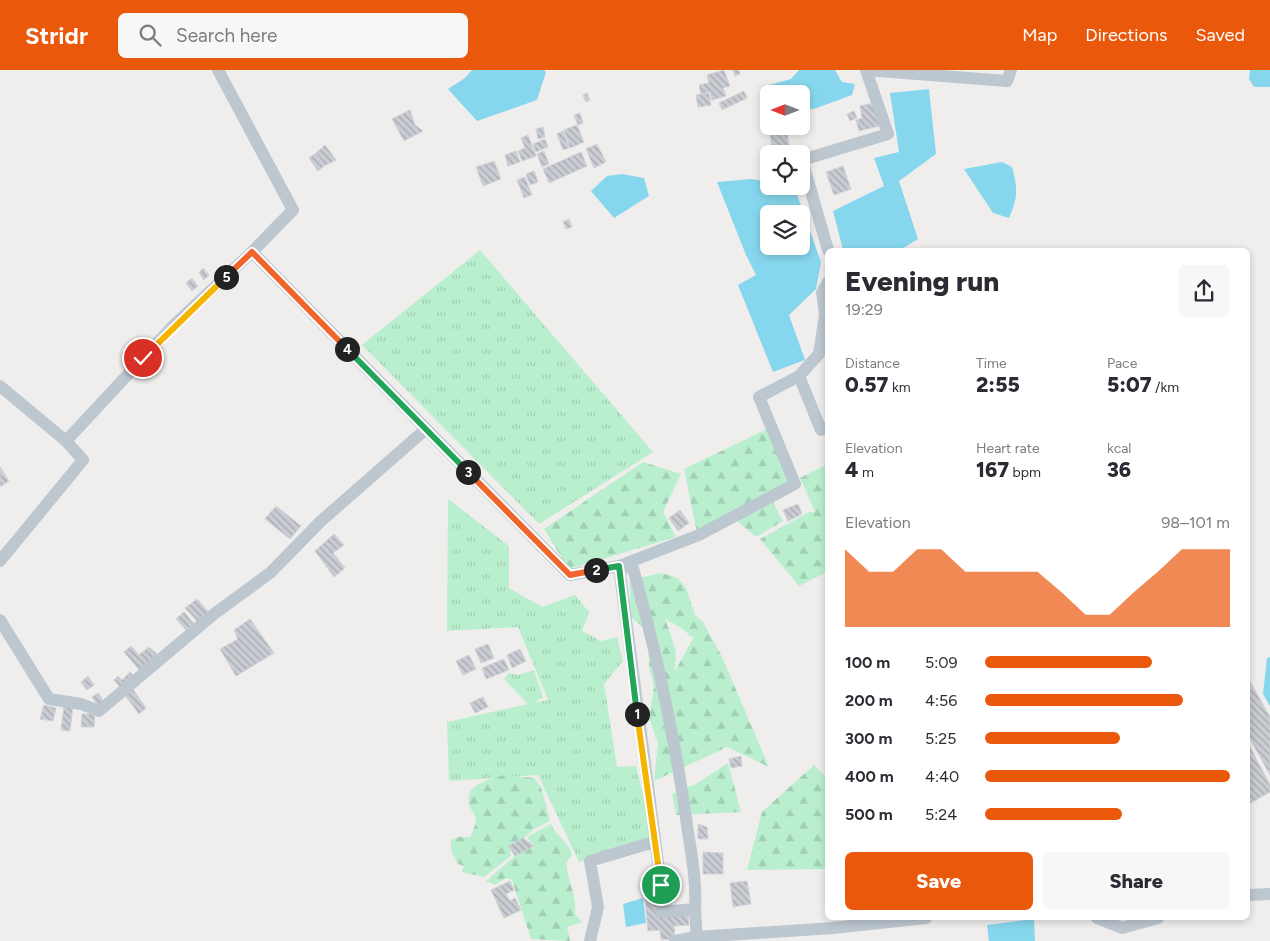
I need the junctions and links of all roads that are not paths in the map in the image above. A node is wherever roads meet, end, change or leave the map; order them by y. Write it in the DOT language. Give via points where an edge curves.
graph roads {
  1 [pos="218,70"];
  2 [pos="1011,70"];
  3 [pos="827,248"];
  4 [pos="252,252"];
  5 [pos="825,287"];
  6 [pos="825,309"];
  7 [pos="825,321"];
  8 [pos="800,376"];
  9 [pos="0,386"];
  10 [pos="825,428"];
  11 [pos="426,429"];
  12 [pos="66,441"];
  13 [pos="0,561"];
  14 [pos="619,566"];
  15 [pos="0,620"];
  16 [pos="654,842"];
  17 [pos="1270,894"];
  18 [pos="1250,895"];
  19 [pos="695,909"];
  20 [pos="907,920"];
  21 [pos="1102,920"];
  22 [pos="1151,920"];
  23 [pos="697,939"];
  24 [pos="590,941"];
  25 [pos="675,941"];
  1 -- 4 [label="street" via="293,210"];
  2 -- 3 [label="street" via="1007,80 866,70 888,134 802,160"];
  4 -- 11 [label="street"];
  4 -- 12 [label="street" via="172,327"];
  5 -- 6 [label="street" via="822,292"];
  7 -- 8 [label="street" via="819,354"];
  8 -- 10 [label="street" via="821,430"];
  8 -- 14 [label="street" via="759,398 795,484 699,536"];
  9 -- 12 [label="street"];
  11 -- 14 [label="street" via="570,575"];
  11 -- 15 [label="street" via="321,521 270,574 214,614 99,711 81,704 49,699"];
  12 -- 13 [label="street" via="83,460"];
  14 -- 16 [label="street"];
  14 -- 19 [label="street" via="633,568 659,672 681,780"];
  16 -- 19 [label="street" via="662,912"];
  16 -- 24 [label="street" via="590,862 598,907"];
  17 -- 18 [label="street"];
  19 -- 23 [label="street"];
  20 -- 23 [label="street"];
  21 -- 22 [label="street" via="1122,928"];
  23 -- 25 [label="street"];
}
